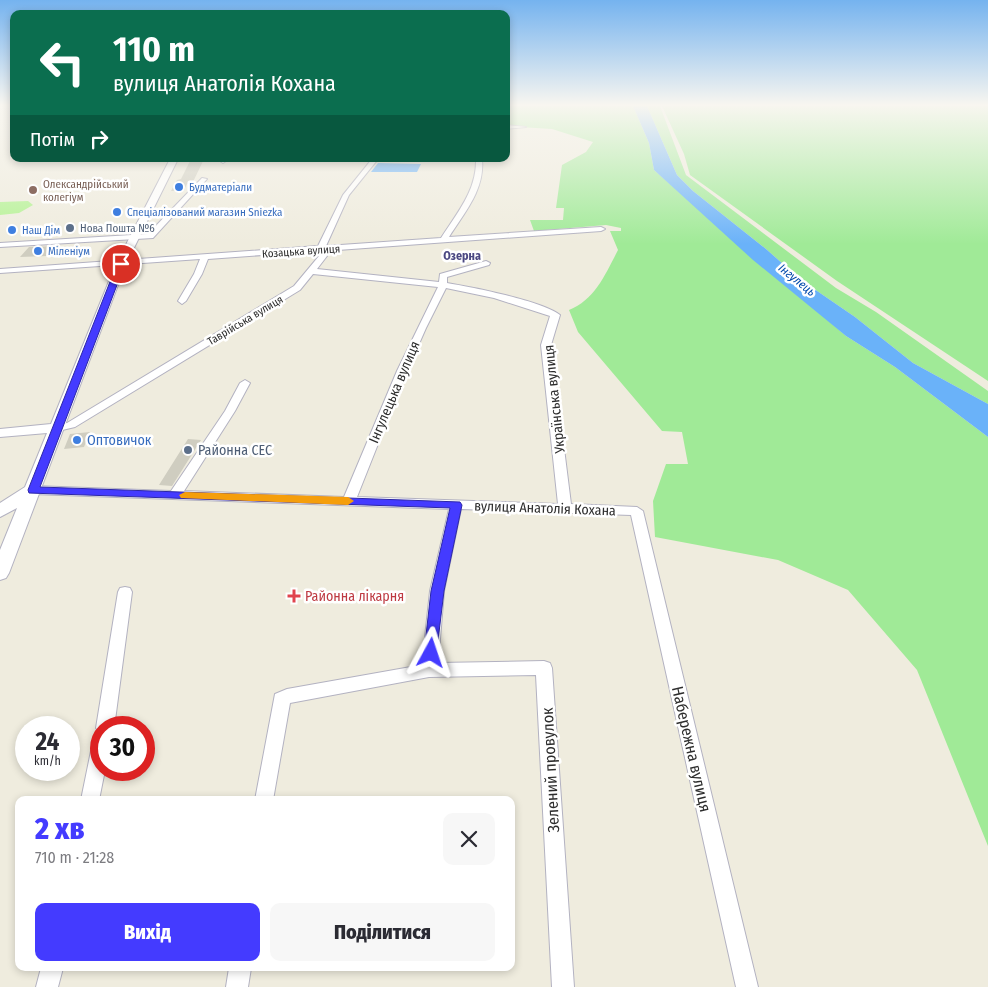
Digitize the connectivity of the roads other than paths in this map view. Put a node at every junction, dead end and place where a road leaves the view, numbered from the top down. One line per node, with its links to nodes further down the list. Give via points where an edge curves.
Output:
1 (172, 162): 6 (street)
2 (373, 162): 9 (street, Таврійська вулиця, via 346,196)
3 (479, 162): 7 (street, via 480,174 475,186)
4 (204, 178): 6 (street, via 150,236)
5 (601, 228): 7 (street, Козацька вулиця)
6 (132, 238): 8 (street); 12 (street)
7 (444, 239): 9 (street, Козацька вулиця)
8 (0, 245)
9 (320, 250): 10 (street, Козацька вулиця); 14 (street, Таврійська вулиця, via 323,256)
10 (204, 258): 12 (street, Козацька вулиця); 16 (street)
11 (486, 263): 15 (street, via 443,276)
12 (121, 264): 13 (street, Козацька вулиця); 18 (street)
13 (0, 271)
14 (312, 271): 15 (street, Українська вулиця); 18 (street, Таврійська вулиця, via 297,288 71,425)
15 (445, 285): 22 (street, Інгулецька вулиця, via 388,403); 24 (street, Українська вулиця, via 526,303 555,315 546,345)
16 (182, 301)
17 (246, 383): 21 (street)
18 (58, 428): 19 (street); 20 (street)
19 (0, 433)
20 (34, 490): 21 (street, вулиця Анатолія Кохана); 25 (street); 27 (street)
21 (175, 495): 22 (street, вулиця Анатолія Кохана)
22 (349, 501): 23 (street, вулиця Анатолія Кохана)
23 (456, 505): 24 (street, вулиця Анатолія Кохана); 29 (street, via 437,591)
24 (565, 508): 26 (street, вулиця Анатолія Кохана)
25 (0, 511)
26 (637, 511): 39 (street, Набережна вулиця)
27 (0, 573)
28 (125, 592): 30 (street)
29 (429, 670): 33 (street, via 281,699); 38 (street, Зелений провулок, via 544,668)
30 (107, 716)
31 (94, 781): 32 (street)
32 (91, 796)
33 (265, 796)
34 (51, 971): 36 (street)
35 (240, 971): 37 (street)
36 (47, 987)
37 (237, 987)
38 (563, 987)
39 (747, 987)

